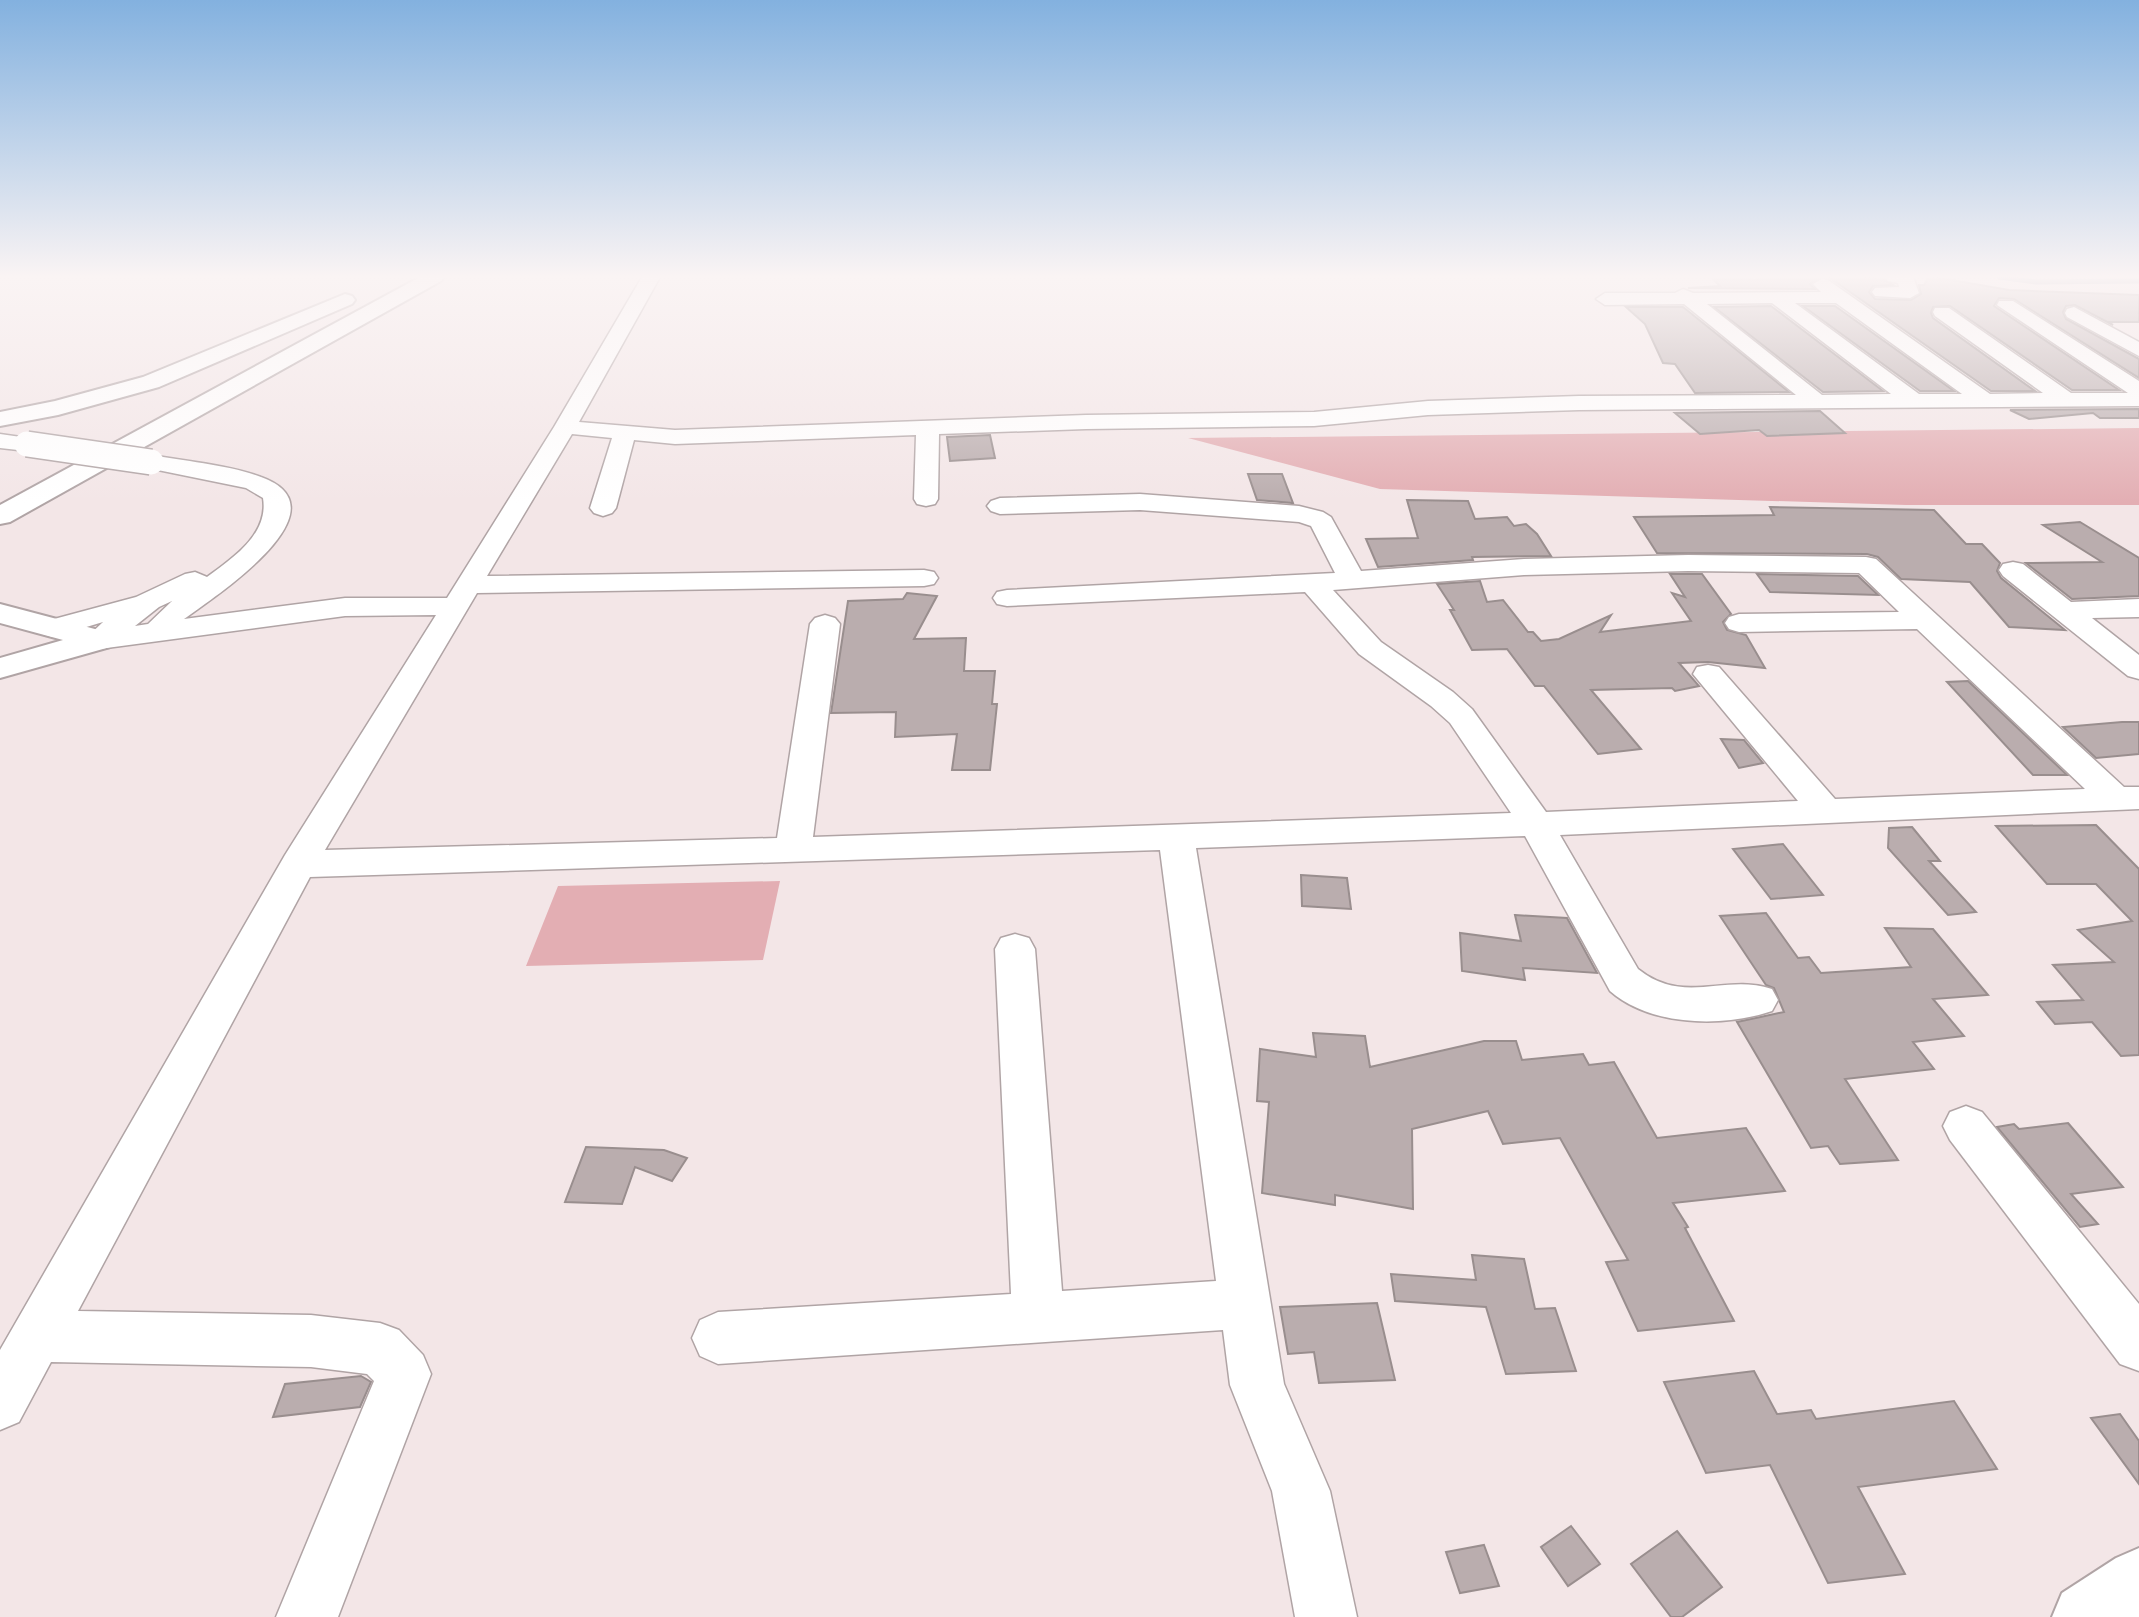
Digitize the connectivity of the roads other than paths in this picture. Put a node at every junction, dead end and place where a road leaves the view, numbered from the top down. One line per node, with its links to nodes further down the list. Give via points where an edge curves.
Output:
1 (224, 352): 16 (main road, via 150,382)
2 (266, 352): 21 (main road)
3 (296, 352): 25 (main road)
4 (607, 352): 17 (street)
5 (1756, 352): 15 (street)
6 (1849, 352): 14 (street)
7 (1918, 352): 13 (street)
8 (1999, 352): 11 (street)
9 (2080, 352): 10 (street)
10 (2139, 390)
11 (2065, 399): 12 (street); 13 (street)
12 (2139, 399)
13 (1985, 400): 14 (street)
14 (1914, 401): 15 (street)
15 (1818, 402): 18 (street, via 1580,403 1428,408 1314,419)
16 (0, 419)
17 (565, 427): 19 (street); 33 (street)
18 (928, 429): 19 (street, via 675,437); 22 (street)
19 (625, 433): 24 (street)
20 (0, 441): 27 (street, bridge, via 253,482 275,498 279,513 272,530)
21 (0, 497)
22 (926, 499)
23 (1000, 506): 31 (street, via 1140,502 1314,517 1322,522)
24 (603, 508)
25 (0, 516)
26 (1845, 542): 28 (street)
27 (244, 560): 35 (street); 43 (street, via 172,614)
28 (1866, 565): 31 (street, via 1612,564); 39 (street)
29 (2012, 570): 37 (street)
30 (924, 578): 33 (street)
31 (1351, 578): 32 (street)
32 (1310, 581): 34 (street); 50 (street, via 1370,648 1461,716)
33 (462, 596): 43 (street, via 321,609); 53 (street)
34 (1007, 598)
35 (149, 601): 42 (street); 44 (street)
36 (2139, 608): 37 (street)
37 (2064, 611): 46 (street)
38 (0, 613): 42 (main road)
39 (1925, 620): 40 (street); 48 (street)
40 (1740, 622)
41 (825, 624): 52 (street)
42 (53, 628): 44 (main road)
43 (156, 634): 44 (street)
44 (99, 640): 45 (main road)
45 (0, 668)
46 (2139, 670)
47 (1709, 674): 49 (street)
48 (2127, 798): 49 (street)
49 (1826, 811): 50 (street)
50 (1536, 824): 51 (street); 55 (street, via 1634,991 1673,1003)
51 (1176, 835): 52 (street); 57 (street)
52 (794, 848): 53 (street)
53 (298, 864): 59 (street)
54 (1015, 949): 58 (street)
55 (1757, 1000)
56 (1966, 1126): 61 (street)
57 (1245, 1304): 58 (street); 65 (street, via 1257,1385 1301,1491)
58 (1038, 1316): 60 (street)
59 (37, 1336): 62 (street); 64 (street, via 311,1341 380,1349 404,1374)
60 (718, 1338)
61 (2139, 1345)
62 (0, 1403)
63 (2139, 1581): 66 (main road)
64 (307, 1617)
65 (1326, 1617)
66 (2086, 1617)

